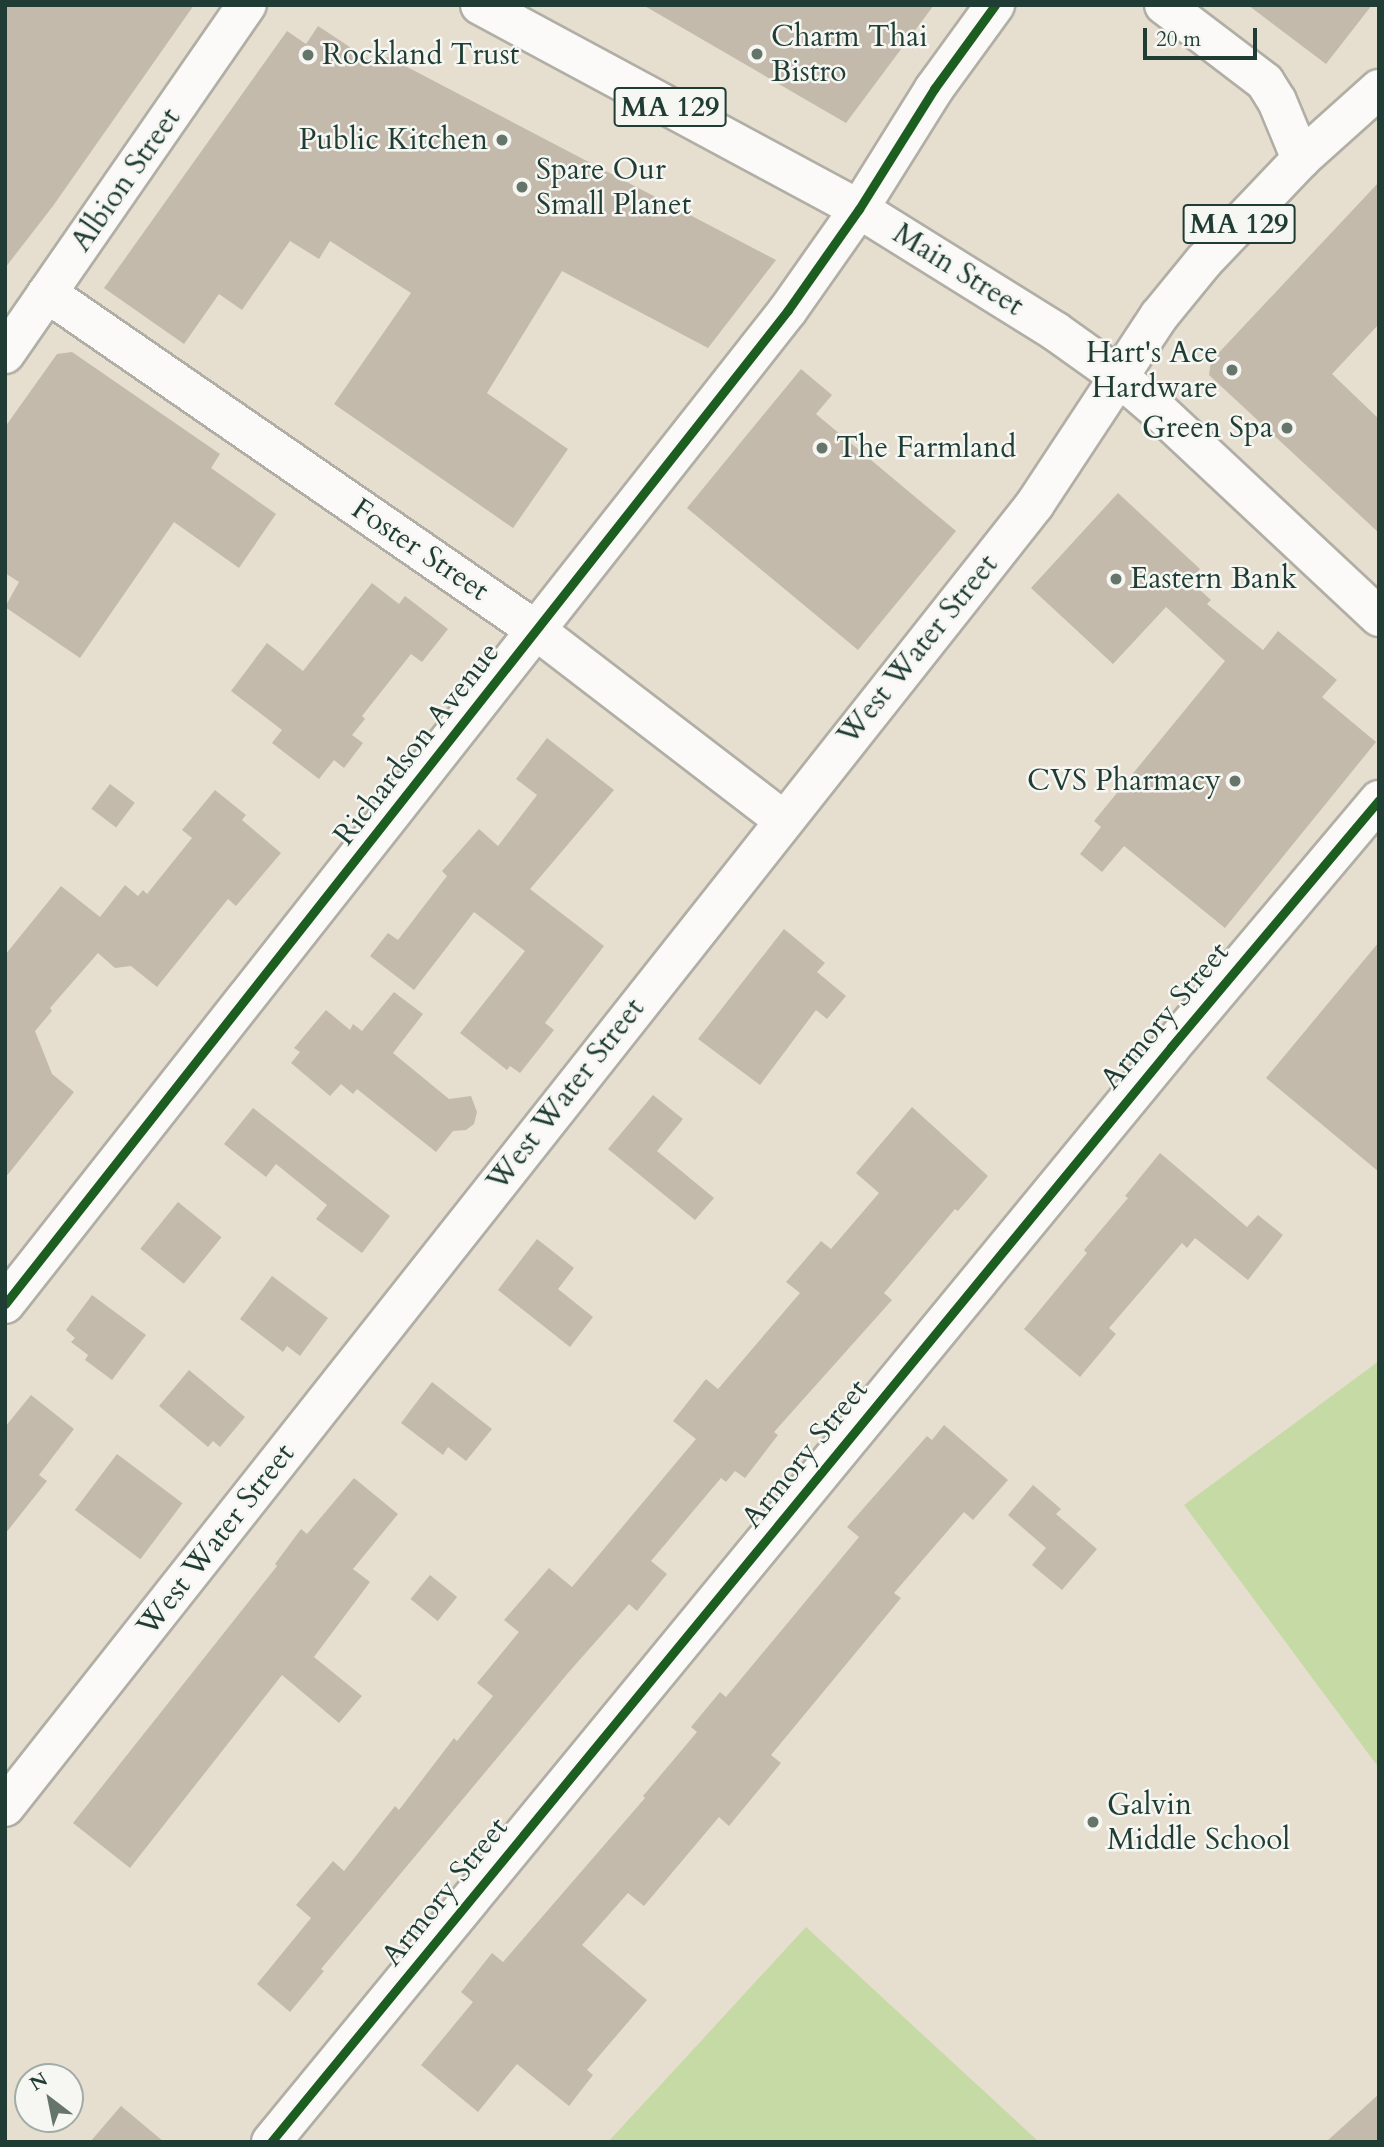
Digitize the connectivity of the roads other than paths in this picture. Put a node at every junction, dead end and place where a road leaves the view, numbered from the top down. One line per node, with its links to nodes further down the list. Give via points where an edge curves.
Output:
1 (247, 5): 8 (street, Albion Street)
2 (480, 5): 7 (street, Main Street / MA 129)
3 (995, 5): 7 (street, Richardson Avenue, via 934,89)
4 (1164, 5): 6 (street, via 1265,82)
5 (1379, 89): 6 (street, MA 129)
6 (1301, 159): 10 (street, MA 129, via 1204,261)
7 (859, 209): 10 (street, Main Street / MA 129, via 990,288); 12 (street, Richardson Avenue, via 788,310)
8 (47, 293): 9 (street, Albion Street); 12 (street, Foster Street)
9 (5, 354)
10 (1118, 376): 11 (street, Main Street); 14 (street, West Water Street, via 1035,504)
11 (1379, 617)
12 (537, 631): 14 (street, Foster Street); 15 (street, Richardson Avenue)
13 (1379, 800): 17 (street, Armory Street)
14 (783, 821): 16 (street, West Water Street)
15 (5, 1304)
16 (5, 1807)
17 (271, 2142)

